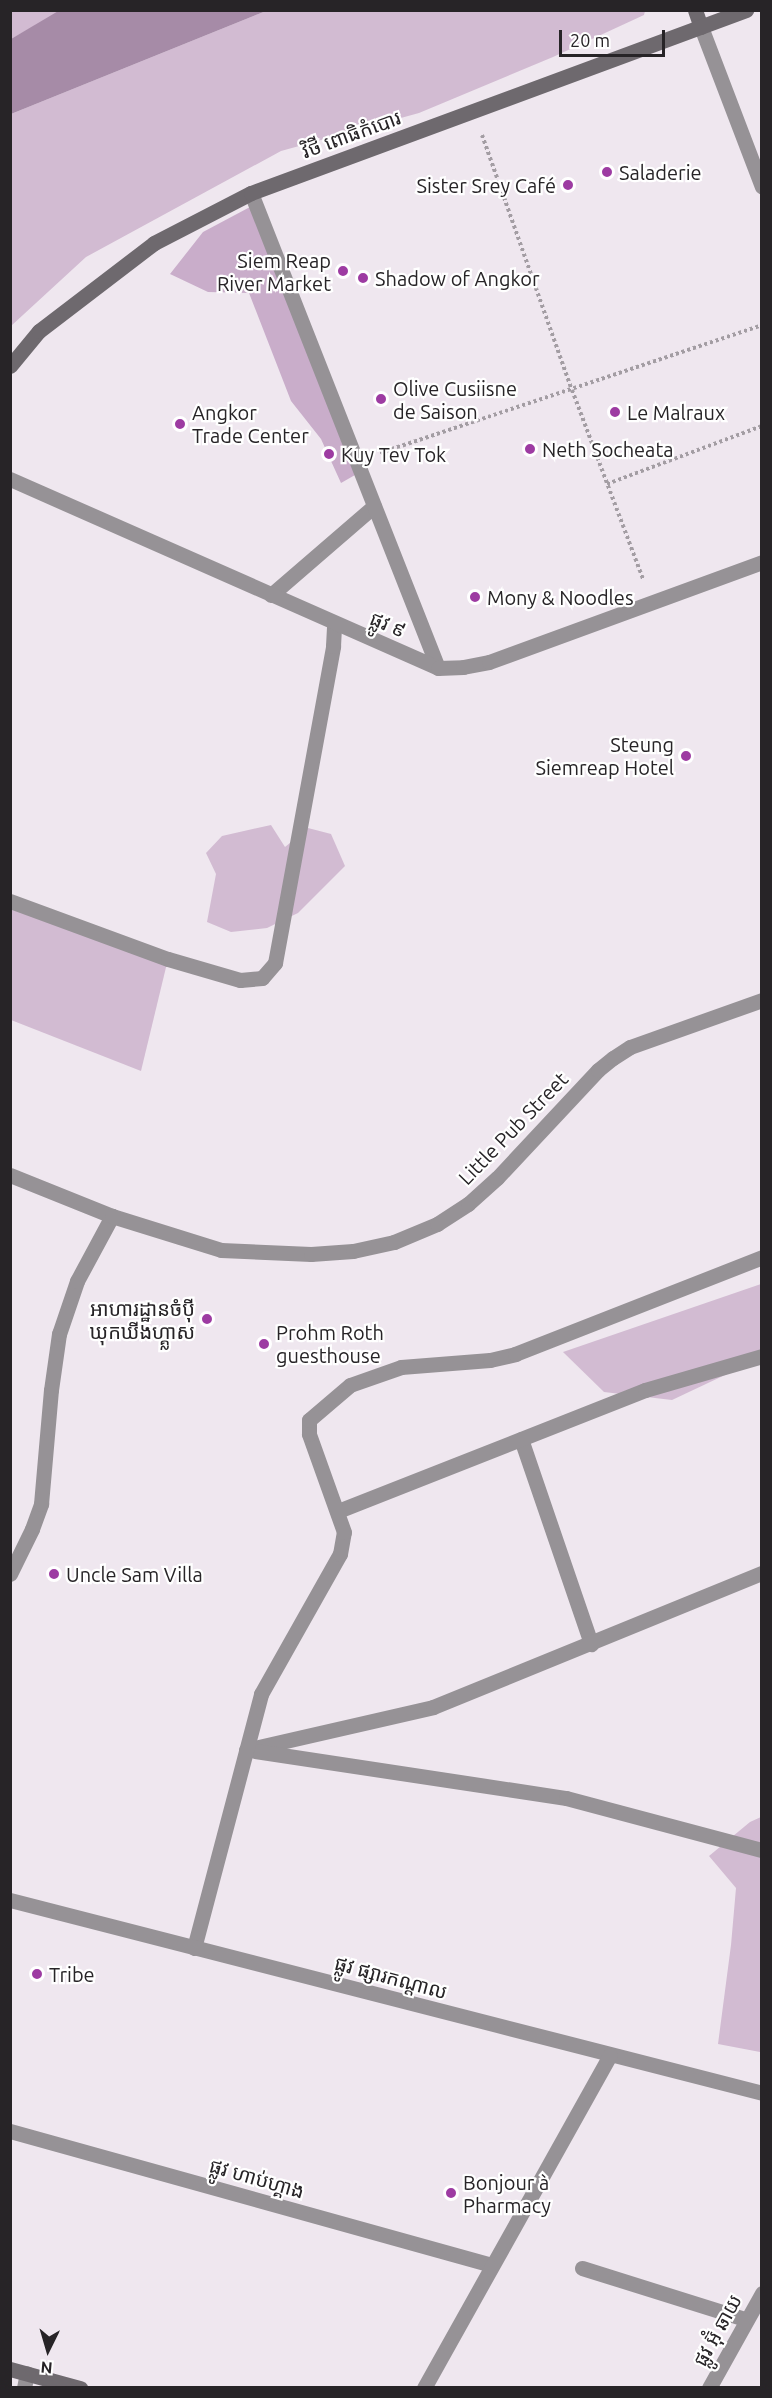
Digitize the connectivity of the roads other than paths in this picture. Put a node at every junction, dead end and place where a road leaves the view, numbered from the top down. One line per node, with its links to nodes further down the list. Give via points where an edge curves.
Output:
1 (694, 10): 3 (street)
2 (746, 10): 3 (street, វិថី ពោធិកំបោរ)
3 (701, 27): 4 (street); 5 (street, វិថី ពោធិកំបោរ)
4 (762, 187)
5 (251, 193): 6 (street, វិថី ពោធិកំបោរ, via 154,243 39,331); 8 (street)
6 (10, 366)
7 (10, 479): 10 (street, ផ្លូវ ៩)
8 (374, 506): 10 (street); 12 (street)
9 (762, 562): 12 (street, ផ្លូវ ៩, via 489,662)
10 (271, 595): 11 (street, ផ្លូវ ៩)
11 (334, 624): 12 (street, ផ្លូវ ៩); 13 (street, via 274,963 262,978 240,981 168,959)
12 (438, 668)
13 (10, 901)
14 (762, 1000): 16 (street, Little Pub Street, via 630,1047 613,1058 468,1204 437,1224 394,1242 353,1251 311,1254 221,1251)
15 (10, 1174): 16 (street, Little Pub Street)
16 (112, 1216): 22 (street, via 77,1281 59,1334 41,1504)
17 (762, 1257): 20 (street, via 515,1354 490,1360 402,1367 350,1385 309,1420 309,1434)
18 (762, 1356): 19 (street, via 645,1390)
19 (521, 1439): 20 (street); 23 (street)
20 (338, 1511): 24 (street, via 344,1532 340,1554 261,1694)
21 (762, 1573): 23 (street)
22 (10, 1574)
23 (591, 1644): 24 (street, via 433,1707)
24 (246, 1750): 25 (street, via 566,1798); 27 (street)
25 (762, 1850)
26 (10, 1900): 27 (street, ផ្លូវ ផ្សារកណ្តាល)
27 (194, 1948): 28 (street, ផ្លូវ ផ្សារកណ្តាល)
28 (609, 2055): 29 (street, ផ្លូវ ផ្សារកណ្តាល); 31 (street)
29 (762, 2093)
30 (10, 2131): 31 (street, ផ្លូវ ហាប់ហ្គាង)
31 (492, 2265): 38 (street)
32 (582, 2268): 34 (street)
33 (762, 2293): 34 (street, ផ្លូវ អ៊ុំ ឆាយ)
34 (745, 2319): 39 (street, ផ្លូវ អ៊ុំ ឆាយ)
35 (10, 2369): 36 (street)
36 (26, 2380): 37 (street)
37 (80, 2388)
38 (424, 2388)
39 (709, 2388)

